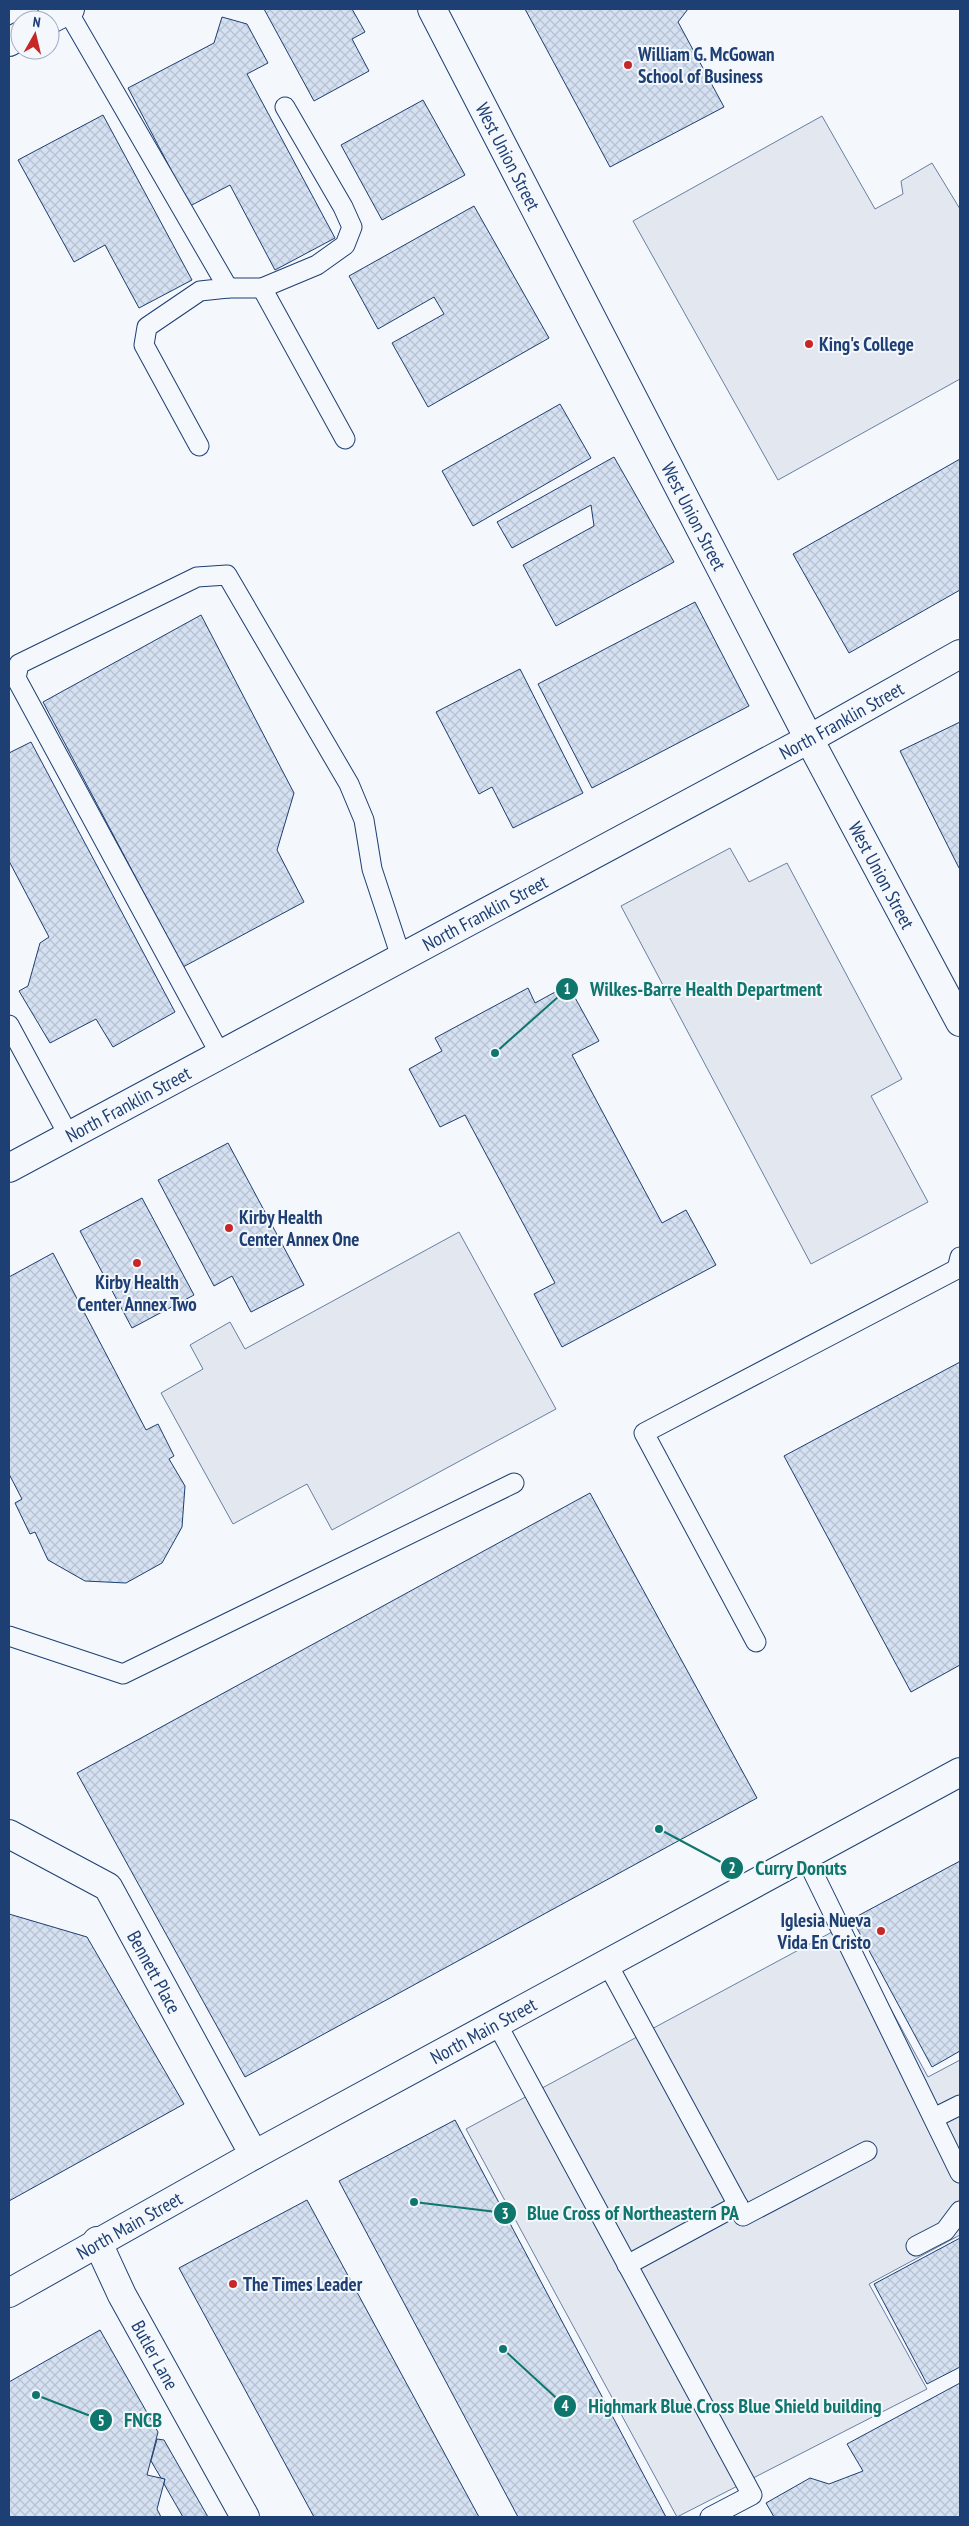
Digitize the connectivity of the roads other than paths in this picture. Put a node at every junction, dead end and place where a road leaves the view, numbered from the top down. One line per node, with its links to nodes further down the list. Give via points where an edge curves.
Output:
1 (432, 9): 9 (street, West Union Street)
2 (62, 13): 4 (lane)
3 (285, 107): 5 (lane, via 352,227 345,245 317,265)
4 (228, 288): 5 (lane); 7 (lane, via 200,291 147,327 144,345)
5 (262, 288): 6 (lane)
6 (345, 439)
7 (199, 446)
8 (960, 654): 9 (street, North Franklin Street)
9 (810, 739): 10 (street, North Franklin Street); 11 (street, West Union Street)
10 (401, 957): 13 (street, North Franklin Street); 13 (lane, via 372,869 364,820 349,784 228,575 196,577 19,664 16,678)
11 (960, 1022)
12 (9, 1025): 14 (lane)
13 (220, 1054): 14 (street, North Franklin Street)
14 (69, 1136): 15 (street, North Franklin Street)
15 (9, 1168)
16 (960, 1257): 19 (lane, via 957,1269 644,1432)
17 (514, 1483): 18 (lane, via 123,1674)
18 (9, 1636)
19 (756, 1642)
20 (958, 1779): 22 (street, North Main Street)
21 (9, 1834): 28 (street, Bennett Place, via 108,1887)
22 (805, 1856): 23 (street, North Main Street); 26 (lane)
23 (607, 1963): 24 (street, North Main Street); 30 (lane)
24 (497, 2024): 28 (street, North Main Street); 34 (lane)
25 (960, 2105): 26 (lane)
26 (934, 2118): 29 (lane)
27 (866, 2151): 30 (lane, via 743,2216)
28 (254, 2155): 32 (street, North Main Street)
29 (960, 2173)
30 (738, 2206): 34 (lane)
31 (960, 2211): 33 (lane, via 945,2231)
32 (97, 2242): 35 (street, North Main Street); 36 (street, Butler Lane, via 122,2295)
33 (916, 2246)
34 (627, 2265): 37 (lane, via 752,2494)
35 (9, 2292)
36 (245, 2517)
37 (710, 2517)

